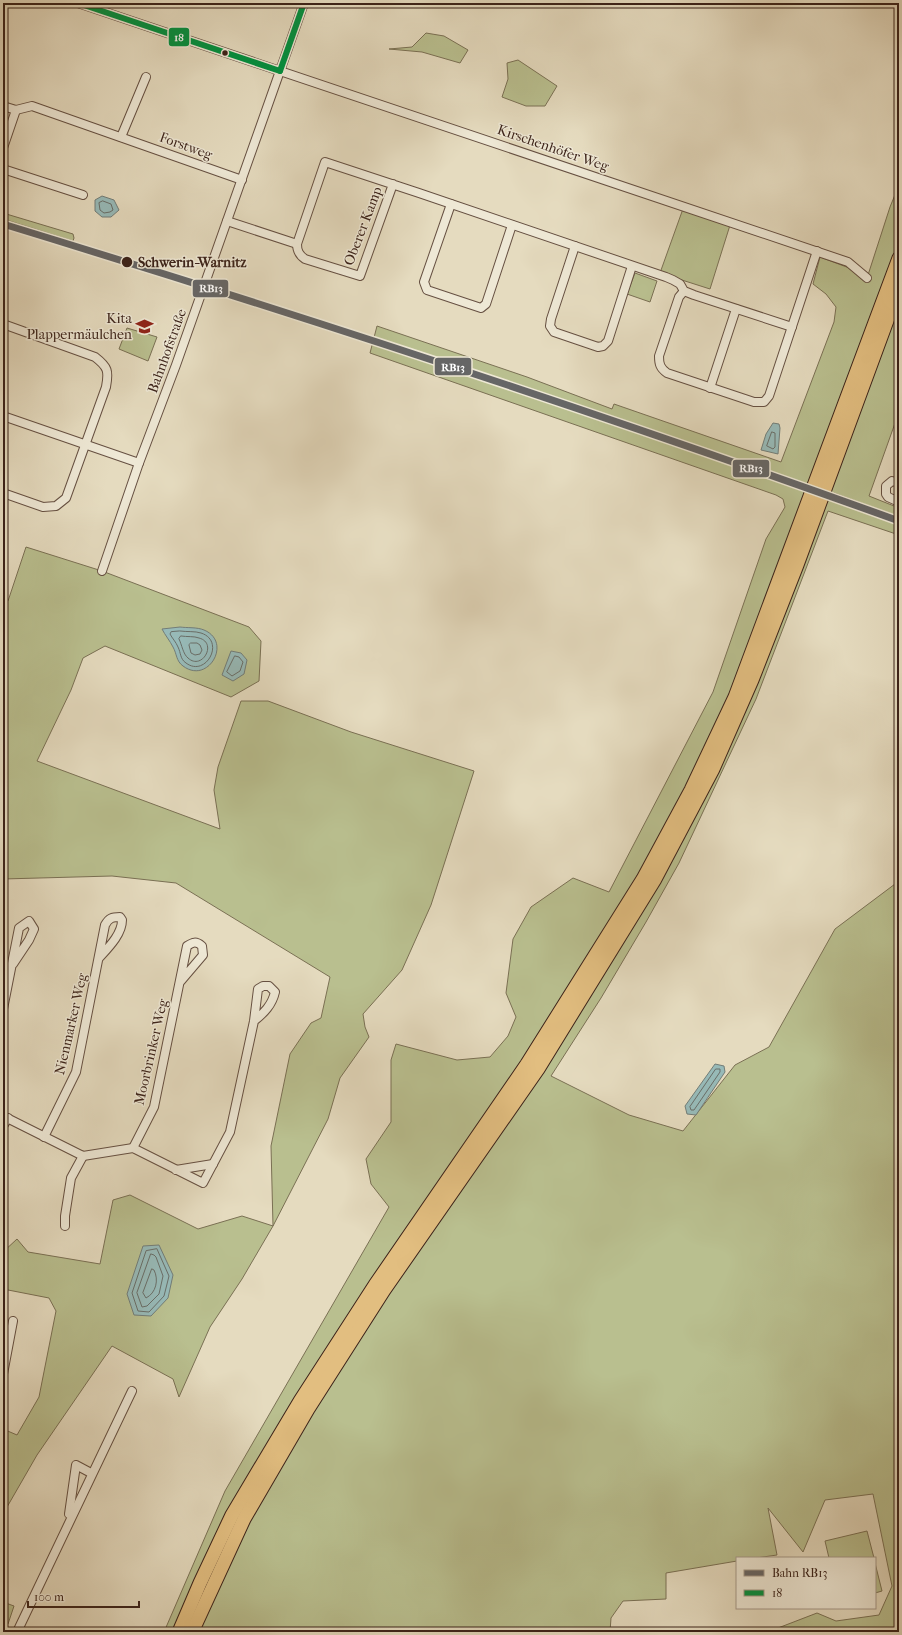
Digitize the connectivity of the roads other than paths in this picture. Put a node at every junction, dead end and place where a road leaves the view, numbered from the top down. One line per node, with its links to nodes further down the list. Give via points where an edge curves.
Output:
1 (78, 3): 3 (street, Kirschenhöfer Weg)
2 (304, 3): 3 (street, Bahnhofstraße)
3 (280, 71): 10 (street, Bahnhofstraße); 18 (street, Kirschenhöfer Weg)
4 (146, 77): 7 (street)
5 (3, 106): 6 (street)
6 (16, 110): 7 (street, Forstweg, via 32,106); 8 (street)
7 (121, 137): 10 (street, Forstweg)
8 (3, 148)
9 (3, 169): 12 (street)
10 (242, 180): 14 (street, Bahnhofstraße)
11 (393, 184): 13 (street, Oberer Kamp); 16 (street, Oberer Kamp, via 326,162); 16 (street, Oberer Kamp, via 360,276 305,259 300,255)
12 (83, 195)
13 (451, 204): 15 (street, Oberer Kamp); 15 (street, via 424,282 426,290 481,308 486,304)
14 (227, 221): 16 (street); 30 (street, Bahnhofstraße)
15 (512, 225): 17 (street, Oberer Kamp)
16 (297, 244)
17 (575, 246): 20 (street, Oberer Kamp); 20 (street, via 550,319 550,326 554,332 598,347 603,346 608,341)
18 (817, 251): 21 (street, Kirschenhöfer Weg, via 848,262); 26 (street)
19 (899, 258): 40 (highway, via 734,698 691,790 643,879)
20 (632, 266): 23 (street, Oberer Kamp, via 674,280)
21 (867, 278)
22 (899, 288): 40 (highway, via 797,565 752,680 713,769 655,879)
23 (684, 291): 24 (street); 27 (street, via 659,356 659,366 667,373)
24 (736, 309): 26 (street); 27 (street)
25 (3, 324): 29 (street, via 94,357 104,364 108,375 106,387)
26 (792, 327): 27 (street, via 769,396 764,402 754,402)
27 (710, 388)
28 (3, 416): 29 (street)
29 (85, 444): 30 (street); 32 (street, via 66,498 56,506 43,507)
30 (139, 463): 34 (street, Bahnhofstraße)
31 (899, 483): 33 (street, via 892,481 886,486 886,494)
32 (3, 493)
33 (899, 502)
34 (102, 571)
35 (99, 958): 35 (street, Nienmarker Weg, via 122,926 120,917 107,920); 43 (street, Nienmarker Weg, via 76,1072)
36 (13, 964): 38 (street)
37 (180, 982): 44 (street, Moorbrinker Weg, via 154,1107)
38 (3, 1009)
39 (254, 1021): 46 (street, via 230,1132)
40 (529, 1071): 55 (highway, via 375,1285 300,1400 232,1515); 56 (highway, via 308,1409 244,1519)
41 (5, 1117): 42 (street); 43 (street)
42 (3, 1126)
43 (44, 1136): 45 (street)
44 (134, 1148): 45 (street); 47 (street)
45 (83, 1156): 48 (street, via 72,1178)
46 (213, 1164): 47 (street); 47 (street, via 203,1183)
47 (176, 1170)
48 (65, 1226)
49 (13, 1321): 50 (street)
50 (3, 1374)
51 (132, 1390): 52 (street)
52 (91, 1474): 53 (street); 53 (street, via 76,1465)
53 (68, 1523): 54 (street)
54 (17, 1632)
55 (179, 1632)
56 (192, 1632)

